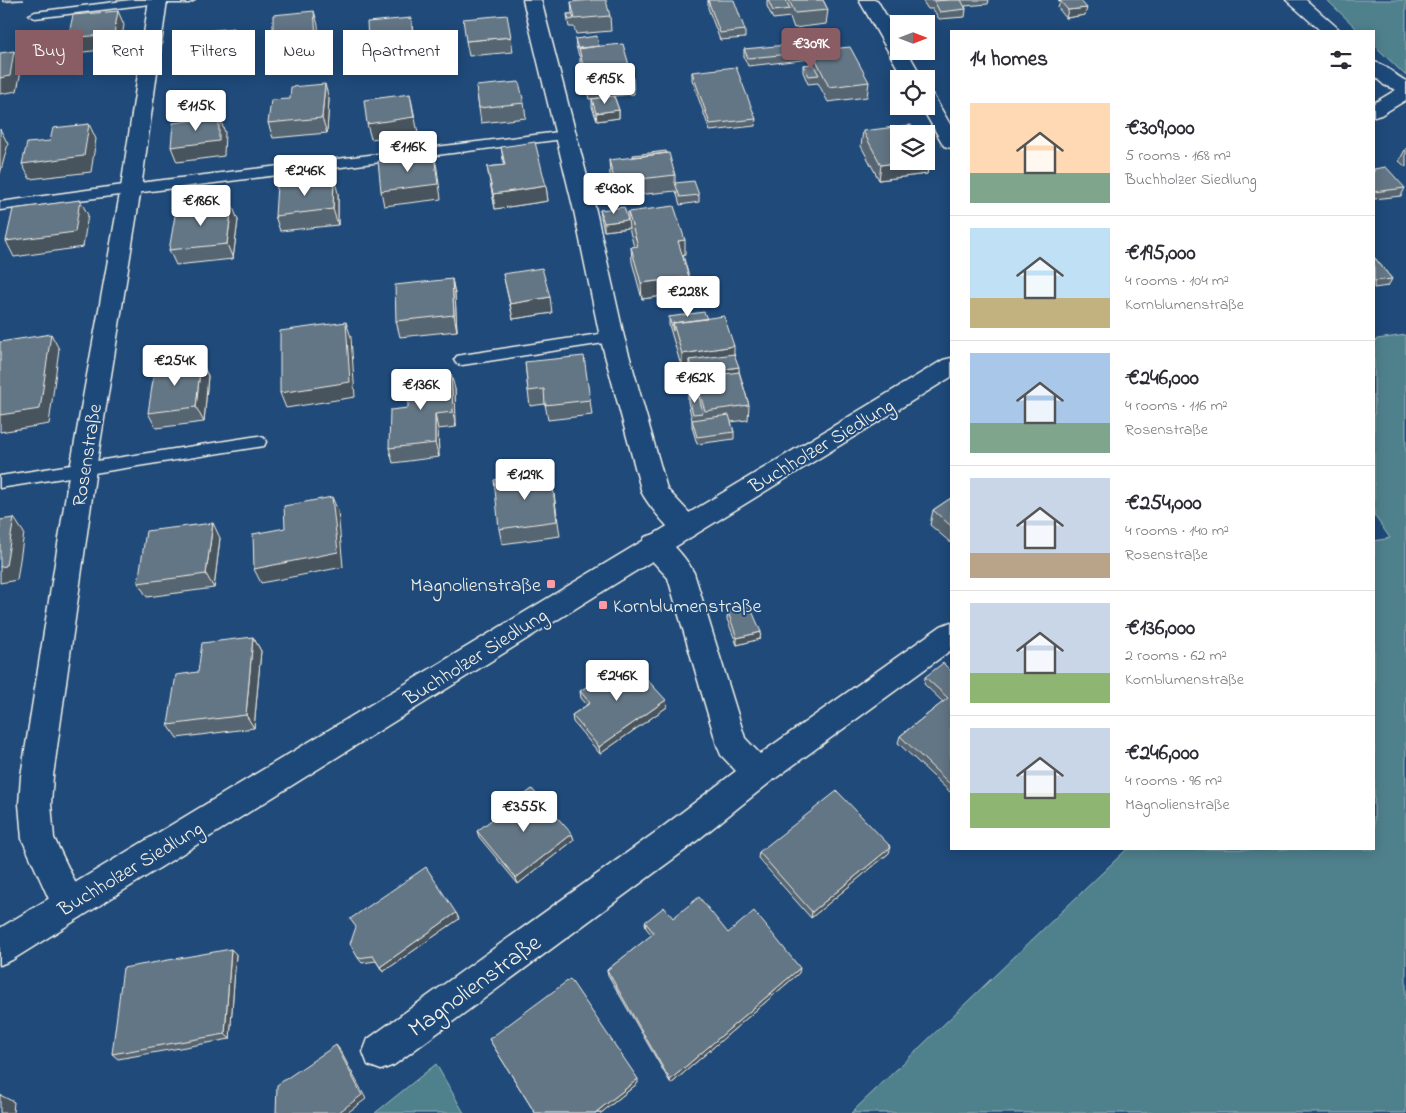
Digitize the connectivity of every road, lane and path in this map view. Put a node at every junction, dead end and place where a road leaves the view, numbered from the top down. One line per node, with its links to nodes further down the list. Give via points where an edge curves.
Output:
1 (158, 0): 2 (lane); 6 (lane); 15 (street, Rosenstraße)
2 (189, 0)
3 (532, 0): 13 (street)
4 (868, 0): 9 (street)
5 (1295, 0): 7 (street)
6 (35, 15)
7 (1331, 30)
8 (1375, 68): 10 (street)
9 (909, 70)
10 (1406, 90): 11 (street)
11 (1375, 110)
12 (935, 114): 14 (street)
13 (567, 135): 15 (lane); 17 (street)
14 (950, 140)
15 (131, 188): 16 (lane); 21 (street, Rosenstraße)
16 (0, 206)
17 (612, 337): 18 (lane); 23 (street, via 655,493)
18 (462, 360)
19 (950, 367): 23 (street, Buchholzer Siedlung)
20 (258, 442): 21 (lane)
21 (83, 469): 22 (lane); 27 (street, Rosenstraße, via 35,804 38,838)
22 (0, 482)
23 (686, 526): 24 (street, Buchholzer Siedlung)
24 (655, 545): 26 (street, via 680,573 732,745); 27 (street, Buchholzer Siedlung)
25 (950, 635): 26 (street, Magnolienstraße)
26 (758, 773): 29 (street, Magnolienstraße, via 664,846)
27 (69, 905): 28 (street, Buchholzer Siedlung)
28 (0, 948)
29 (381, 1052)

